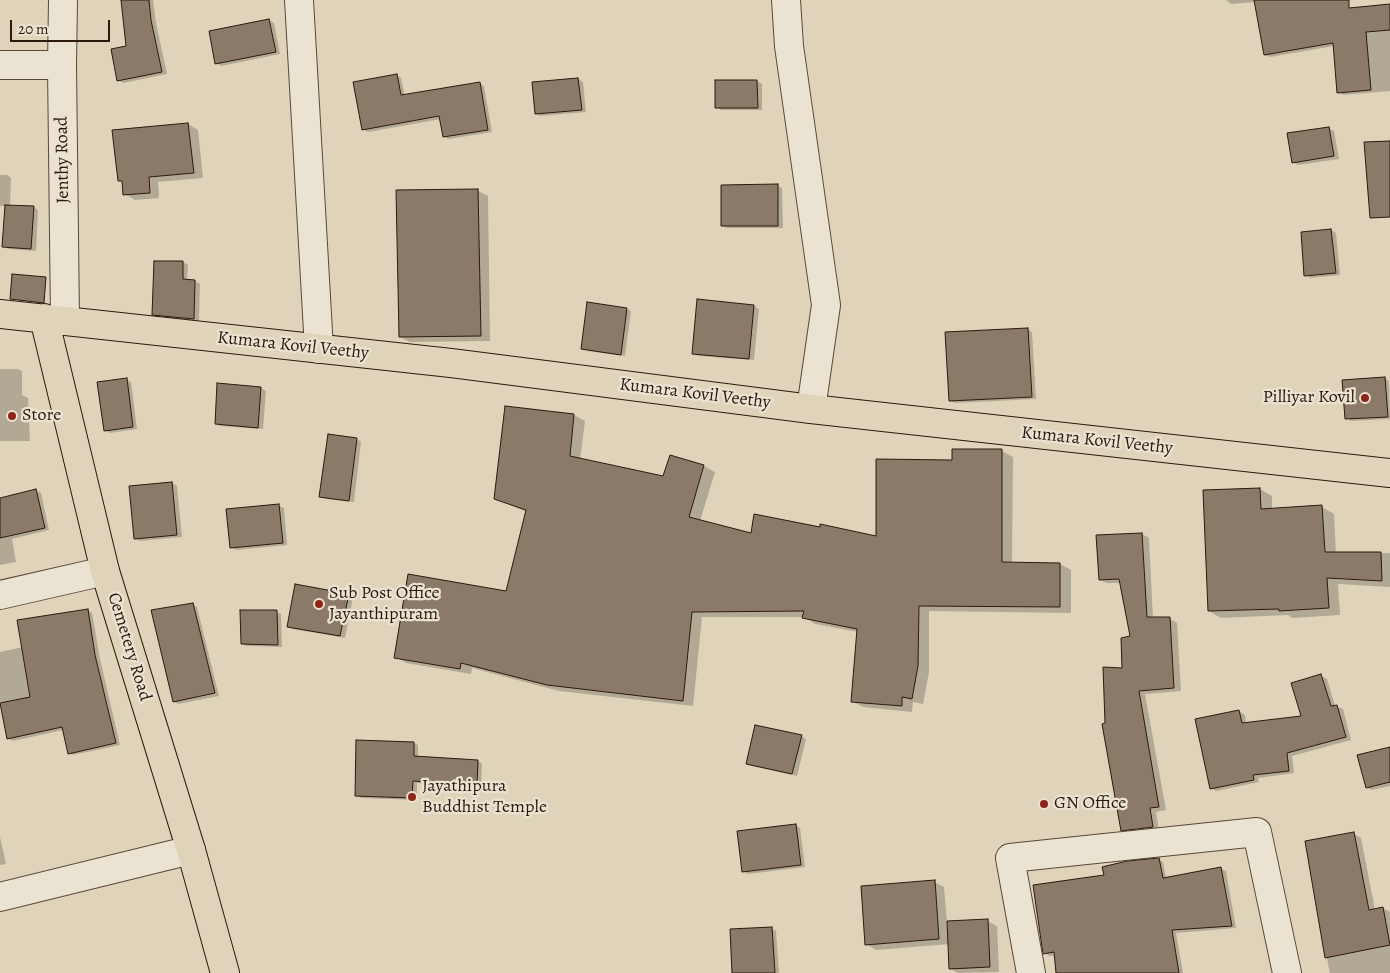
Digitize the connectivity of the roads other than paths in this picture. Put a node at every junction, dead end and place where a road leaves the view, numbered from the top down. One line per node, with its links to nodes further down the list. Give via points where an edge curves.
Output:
1 (63, 0): 5 (street, Jenthy Road)
2 (299, 0): 8 (street)
3 (786, 0): 9 (street, via 789,46 826,305)
4 (0, 65): 5 (street)
5 (62, 65): 7 (street, Jenthy Road)
6 (0, 314): 7 (main road, Kumara Kovil Veethy)
7 (54, 319): 8 (main road, Kumara Kovil Veethy); 11 (main road, Cemetery Road)
8 (319, 349): 9 (main road, Kumara Kovil Veethy)
9 (811, 409): 10 (main road, Kumara Kovil Veethy)
10 (1390, 473)
11 (105, 571): 12 (street); 13 (main road, Cemetery Road)
12 (0, 595)
13 (191, 850): 14 (street); 15 (main road, Cemetery Road)
14 (0, 897)
15 (225, 973)
16 (1031, 973): 17 (street, via 1010,858 1257,832)
17 (1287, 973)

